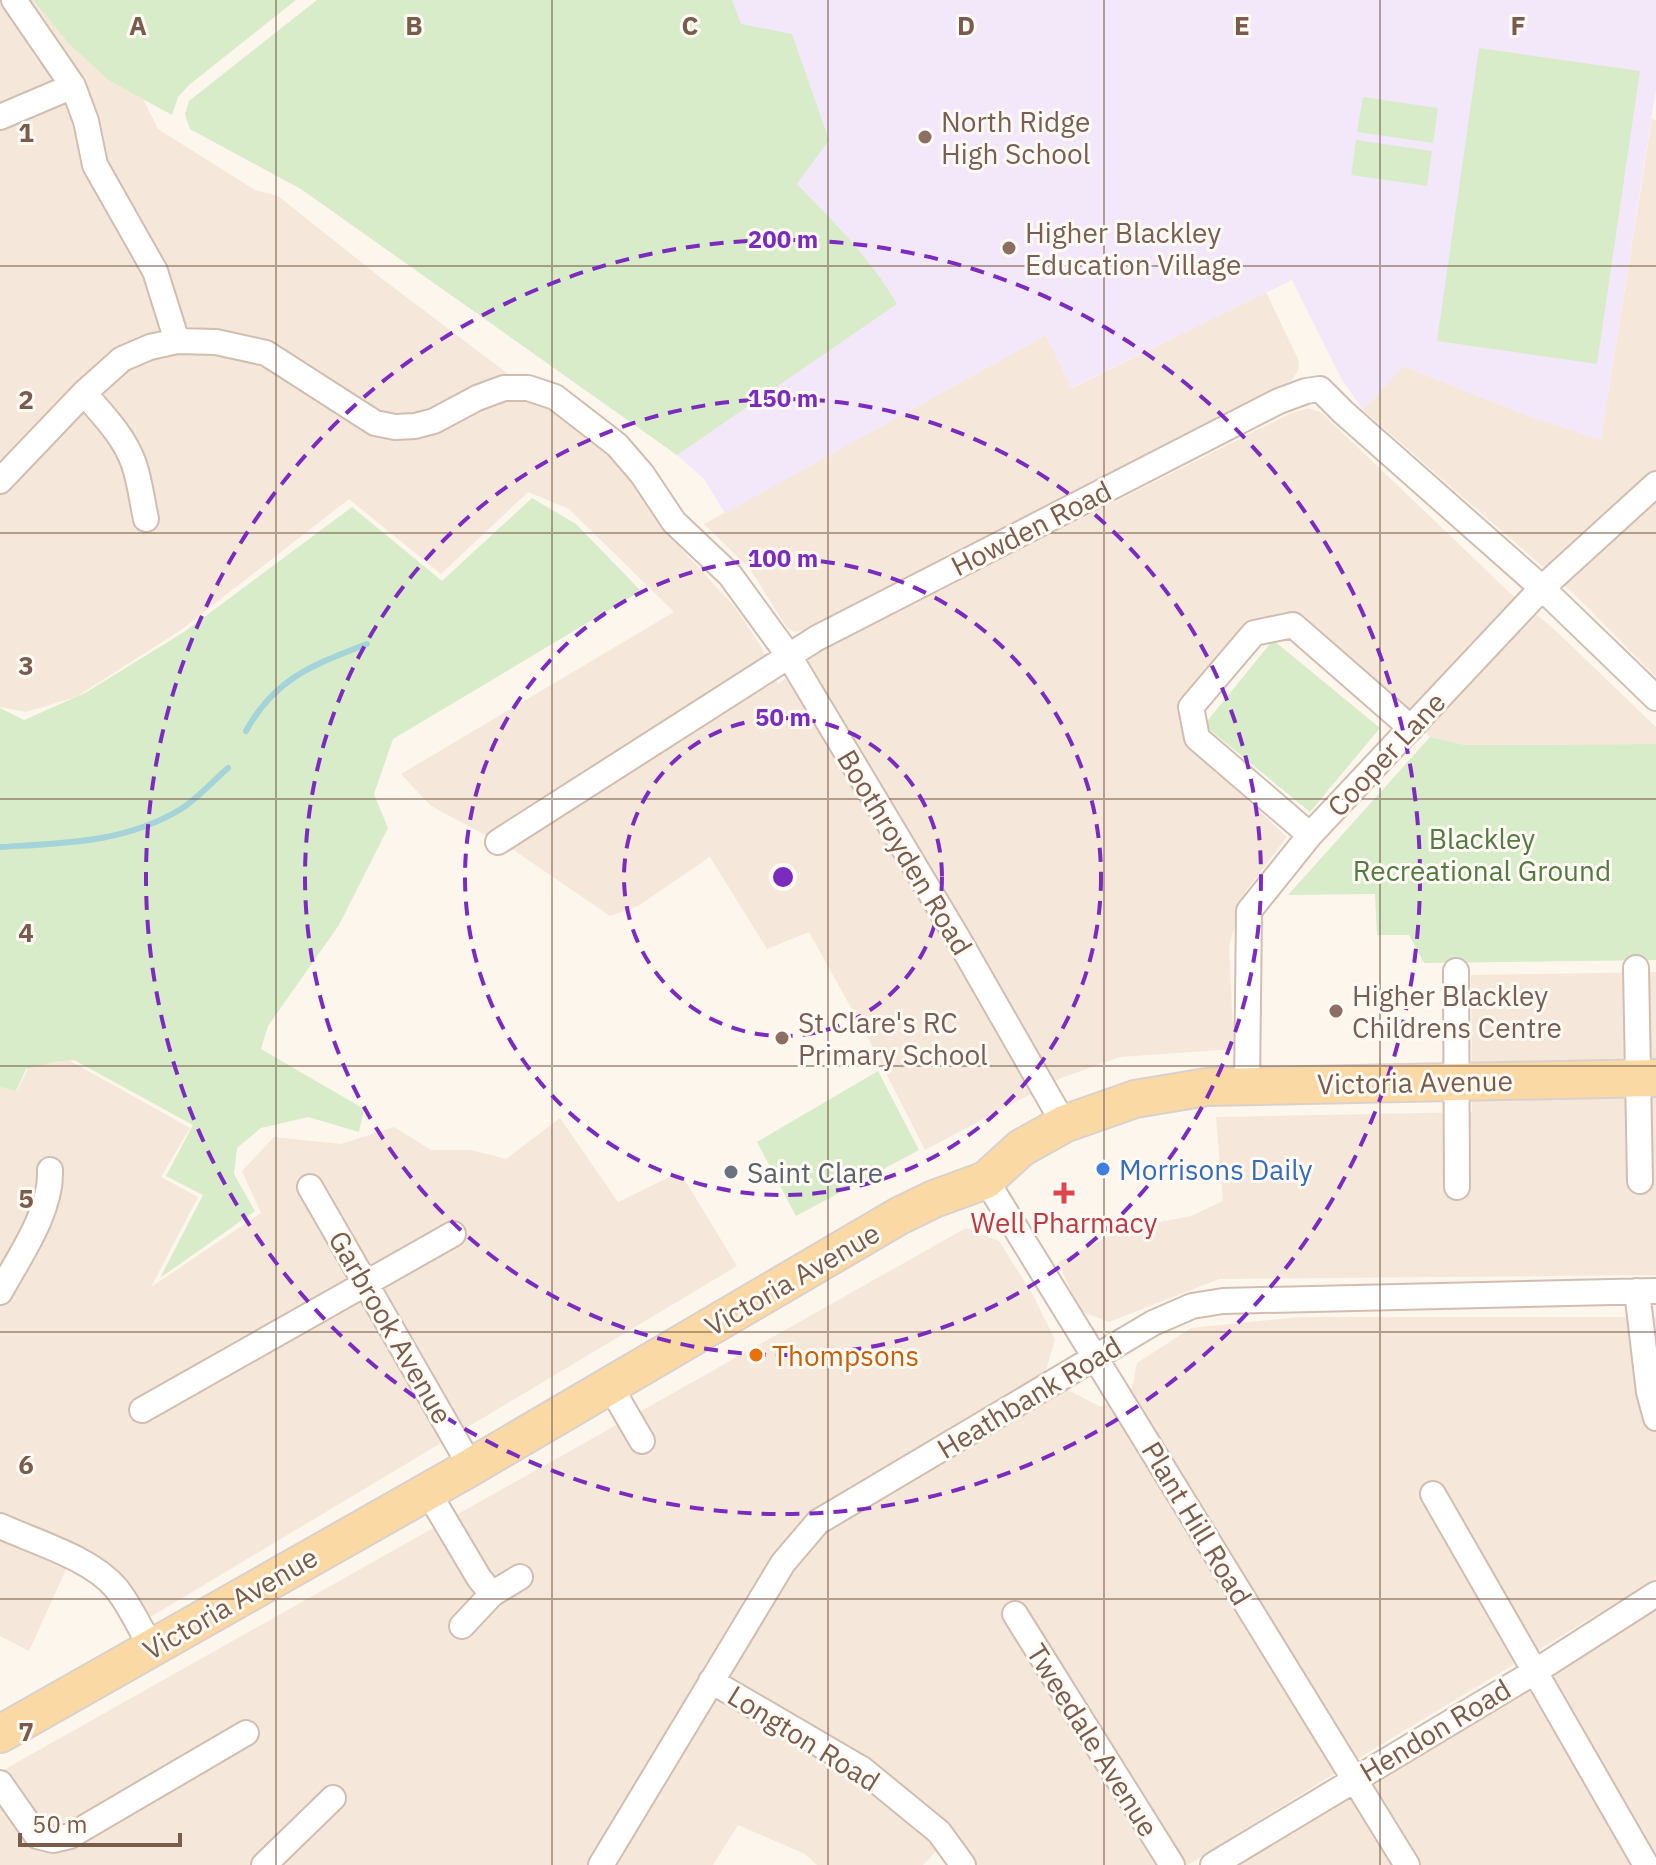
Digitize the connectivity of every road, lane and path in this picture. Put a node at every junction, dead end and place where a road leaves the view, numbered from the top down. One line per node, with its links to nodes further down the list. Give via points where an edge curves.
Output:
1 (14, 0): 2 (street)
2 (73, 86): 3 (street); 4 (street, via 95,165 155,271)
3 (0, 117)
4 (177, 341): 5 (street, Boothroyden Road, via 122,359); 10 (street, Boothroyden Road, via 216,342 266,353 375,423 395,427 434,421 504,388 528,388 555,397 617,445 674,522 730,575)
5 (84, 393): 6 (street, Boothroyden Road); 8 (street, via 128,451)
6 (0, 481)
7 (1656, 484): 9 (street, Cooper Lane)
8 (146, 519)
9 (1542, 588): 10 (street, Howden Road, via 1320,389 1279,401); 11 (street); 12 (street, Cooper Lane)
10 (789, 656): 14 (street, Howden Road); 20 (street, Boothroyden Road)
11 (1656, 698)
12 (1411, 728): 13 (street, Cooper Lane); 13 (street, via 1293,625 1254,633 1191,707 1197,738)
13 (1310, 835): 19 (street, Cooper Lane, via 1249,911)
14 (498, 842)
15 (1636, 968): 17 (street)
16 (1456, 971): 18 (street)
17 (1647, 1078): 18 (main road, Victoria Avenue); 23 (street)
18 (1455, 1082): 19 (main road, Victoria Avenue); 25 (street)
19 (1247, 1085): 20 (main road, Victoria Avenue, via 1164,1093)
20 (1064, 1124): 22 (main road, Victoria Avenue, via 1021,1148)
21 (50, 1170): 29 (street, via 46,1204)
22 (986, 1180): 30 (street, Plant Hill Road); 31 (main road, Victoria Avenue, via 899,1216)
23 (1640, 1181)
24 (310, 1187): 27 (street, Garbrook Avenue)
25 (1457, 1187)
26 (453, 1234): 27 (street)
27 (366, 1284): 32 (street); 35 (street, Garbrook Avenue)
28 (1646, 1291): 30 (street, Heathbank Road, via 1223,1301 1173,1313); 33 (street, via 1649,1392)
29 (0, 1292)
30 (1096, 1358): 46 (street, Heathbank Road, via 818,1522 783,1563); 49 (street, Plant Hill Road)
31 (610, 1386): 34 (street); 35 (main road, Victoria Avenue)
32 (142, 1410)
33 (1656, 1418)
34 (642, 1441)
35 (471, 1467): 36 (main road, Victoria Avenue)
36 (428, 1492): 40 (street); 44 (main road, Victoria Avenue)
37 (1433, 1494): 45 (street)
38 (0, 1526): 44 (street, via 102,1575 116,1588)
39 (520, 1577): 40 (street)
40 (492, 1594): 43 (street)
41 (1656, 1594): 45 (street, Hendon Road)
42 (1015, 1614): 55 (street, Tweedale Avenue)
43 (462, 1626)
44 (152, 1648): 48 (main road, Victoria Avenue)
45 (1536, 1671): 49 (street, Hendon Road); 58 (street)
46 (711, 1681): 53 (street, Heathbank Road); 54 (street, Longton Road, via 862,1769 939,1832)
47 (246, 1733): 50 (street, via 70,1836 53,1840 37,1836)
48 (0, 1734)
49 (1353, 1779): 56 (street, Hendon Road); 57 (street, Plant Hill Road)
50 (0, 1783)
51 (333, 1798): 52 (street)
52 (264, 1865)
53 (601, 1865)
54 (963, 1865)
55 (1172, 1865)
56 (1213, 1865)
57 (1407, 1865)
58 (1646, 1865)

